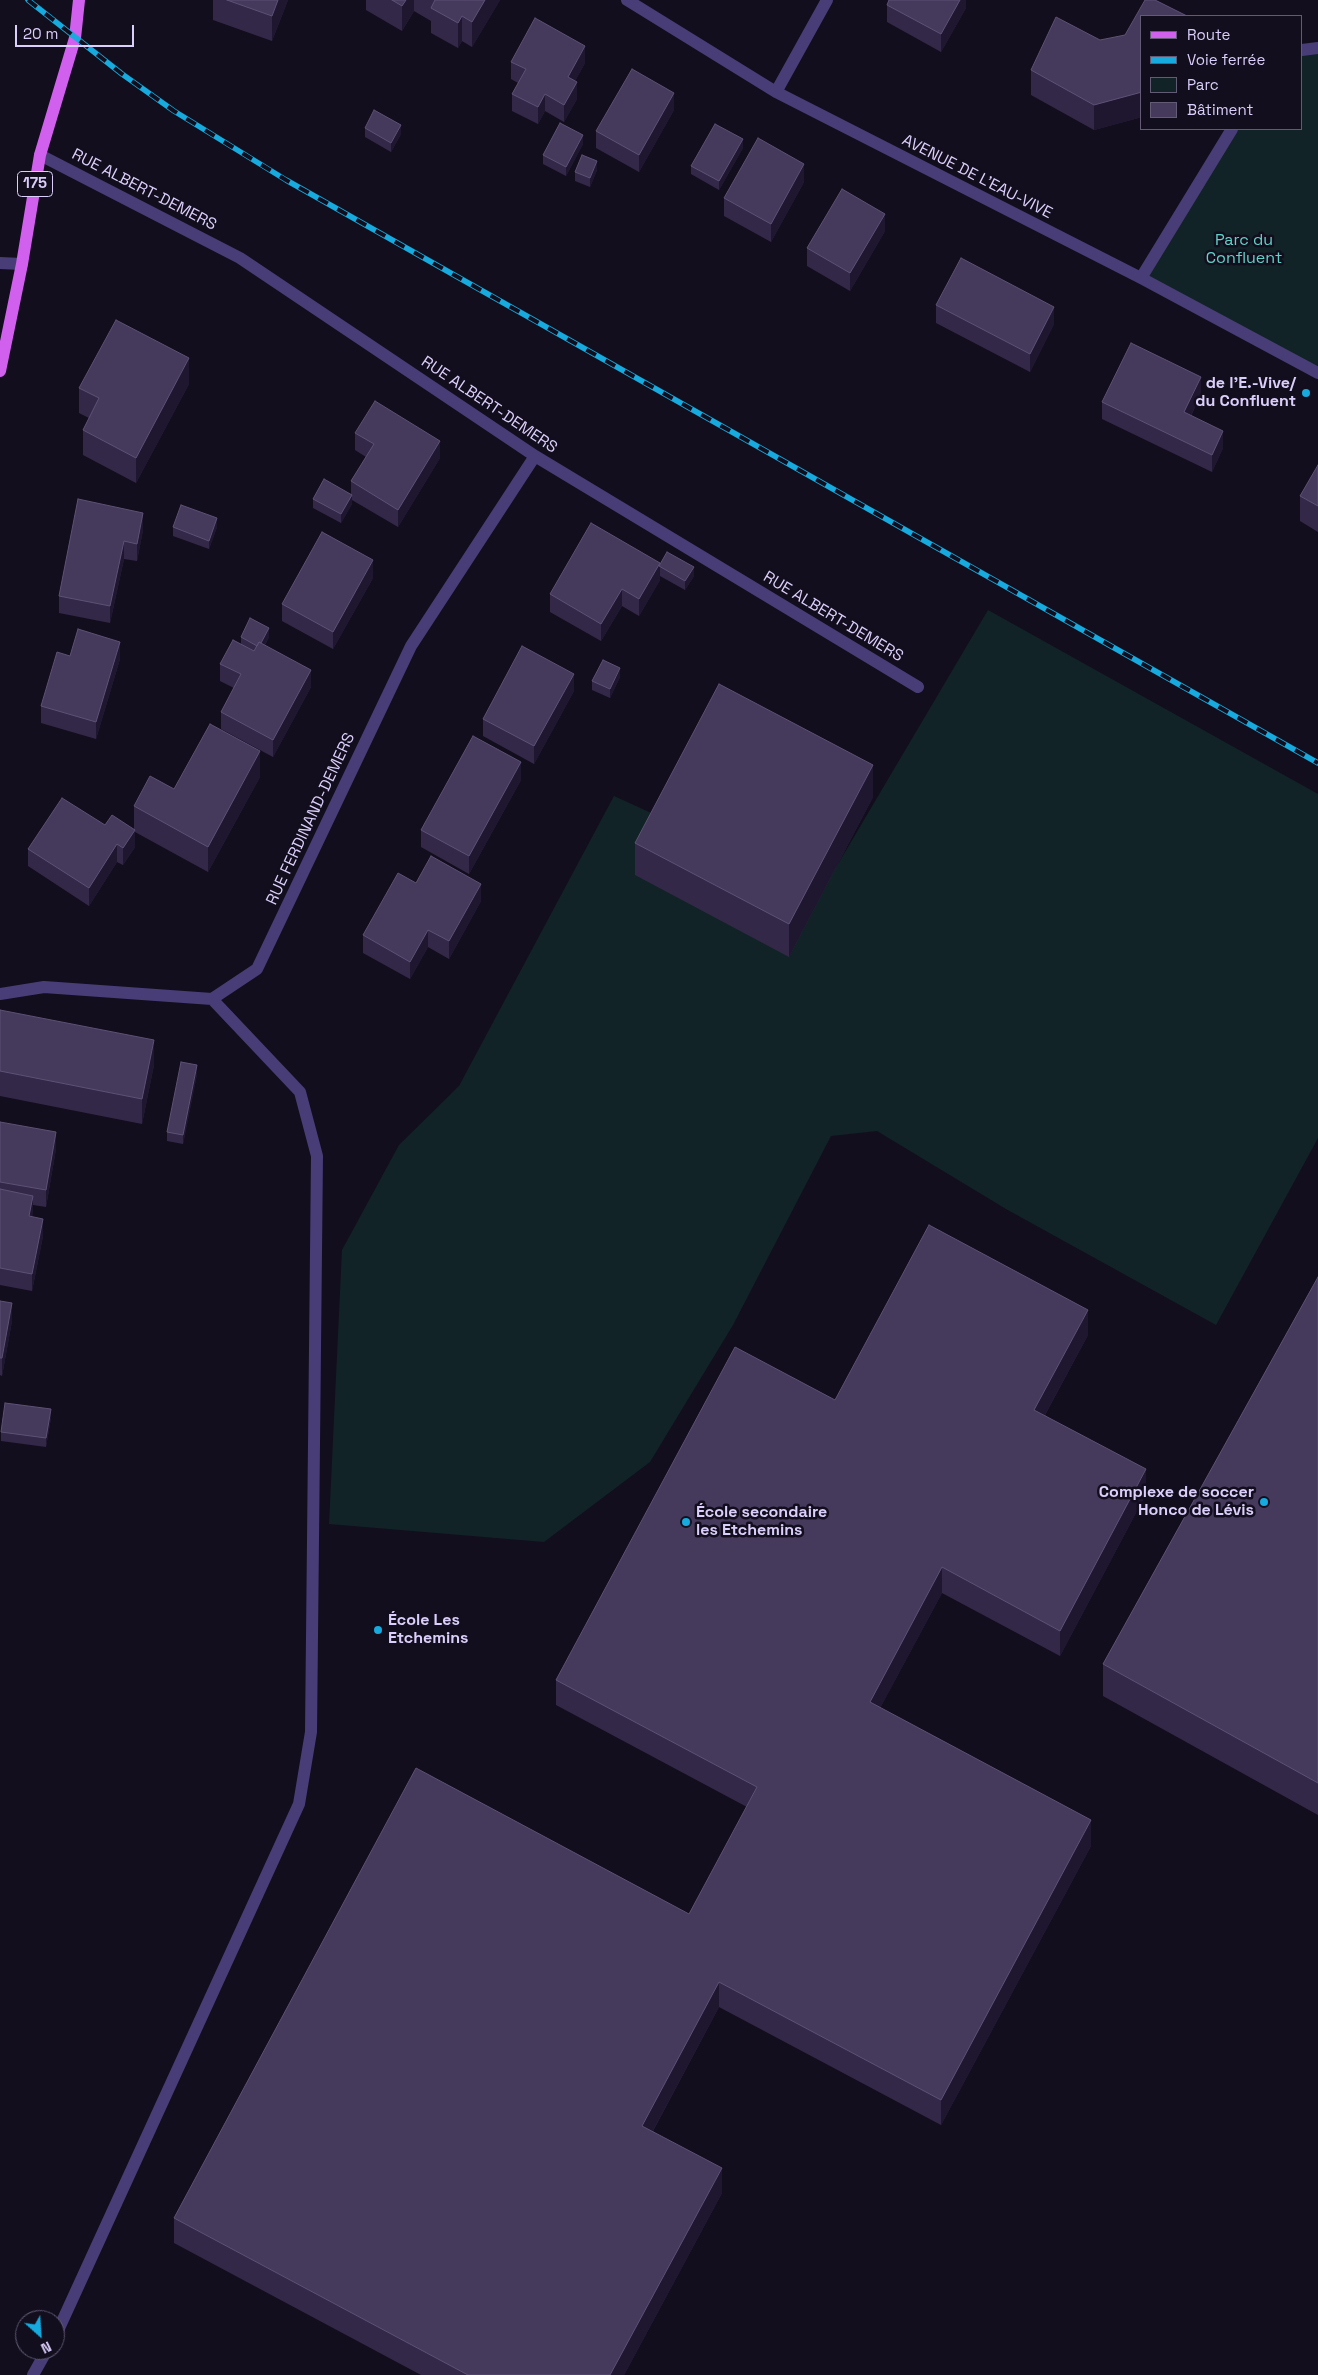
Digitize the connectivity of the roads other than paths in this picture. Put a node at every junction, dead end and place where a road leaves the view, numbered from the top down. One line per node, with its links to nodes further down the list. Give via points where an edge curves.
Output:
1 (79, 0): 8 (main road, 175, via 75,38)
2 (627, 0): 6 (street, AVENUE DE L'EAU-VIVE)
3 (827, 0): 6 (street)
4 (1318, 48): 5 (street)
5 (1303, 50)
6 (776, 92): 11 (street, AVENUE DE L'EAU-VIVE)
7 (1231, 130): 11 (street)
8 (40, 155): 10 (main road, 175); 14 (street, RUE ALBERT-DEMERS, via 240,258)
9 (0, 263): 10 (street)
10 (22, 264): 12 (main road, 175)
11 (1141, 278): 13 (street, AVENUE DE L'EAU-VIVE)
12 (0, 371)
13 (1318, 373)
14 (535, 456): 15 (street, RUE ALBERT-DEMERS); 17 (street, RUE FERDINAND-DEMERS, via 411,646 257,969)
15 (918, 687)
16 (0, 994): 17 (street, via 44,987)
17 (212, 999): 18 (street, via 300,1092 317,1156 311,1732 299,1804)
18 (65, 2315)
19 (41, 2360): 20 (street)
20 (33, 2375)

